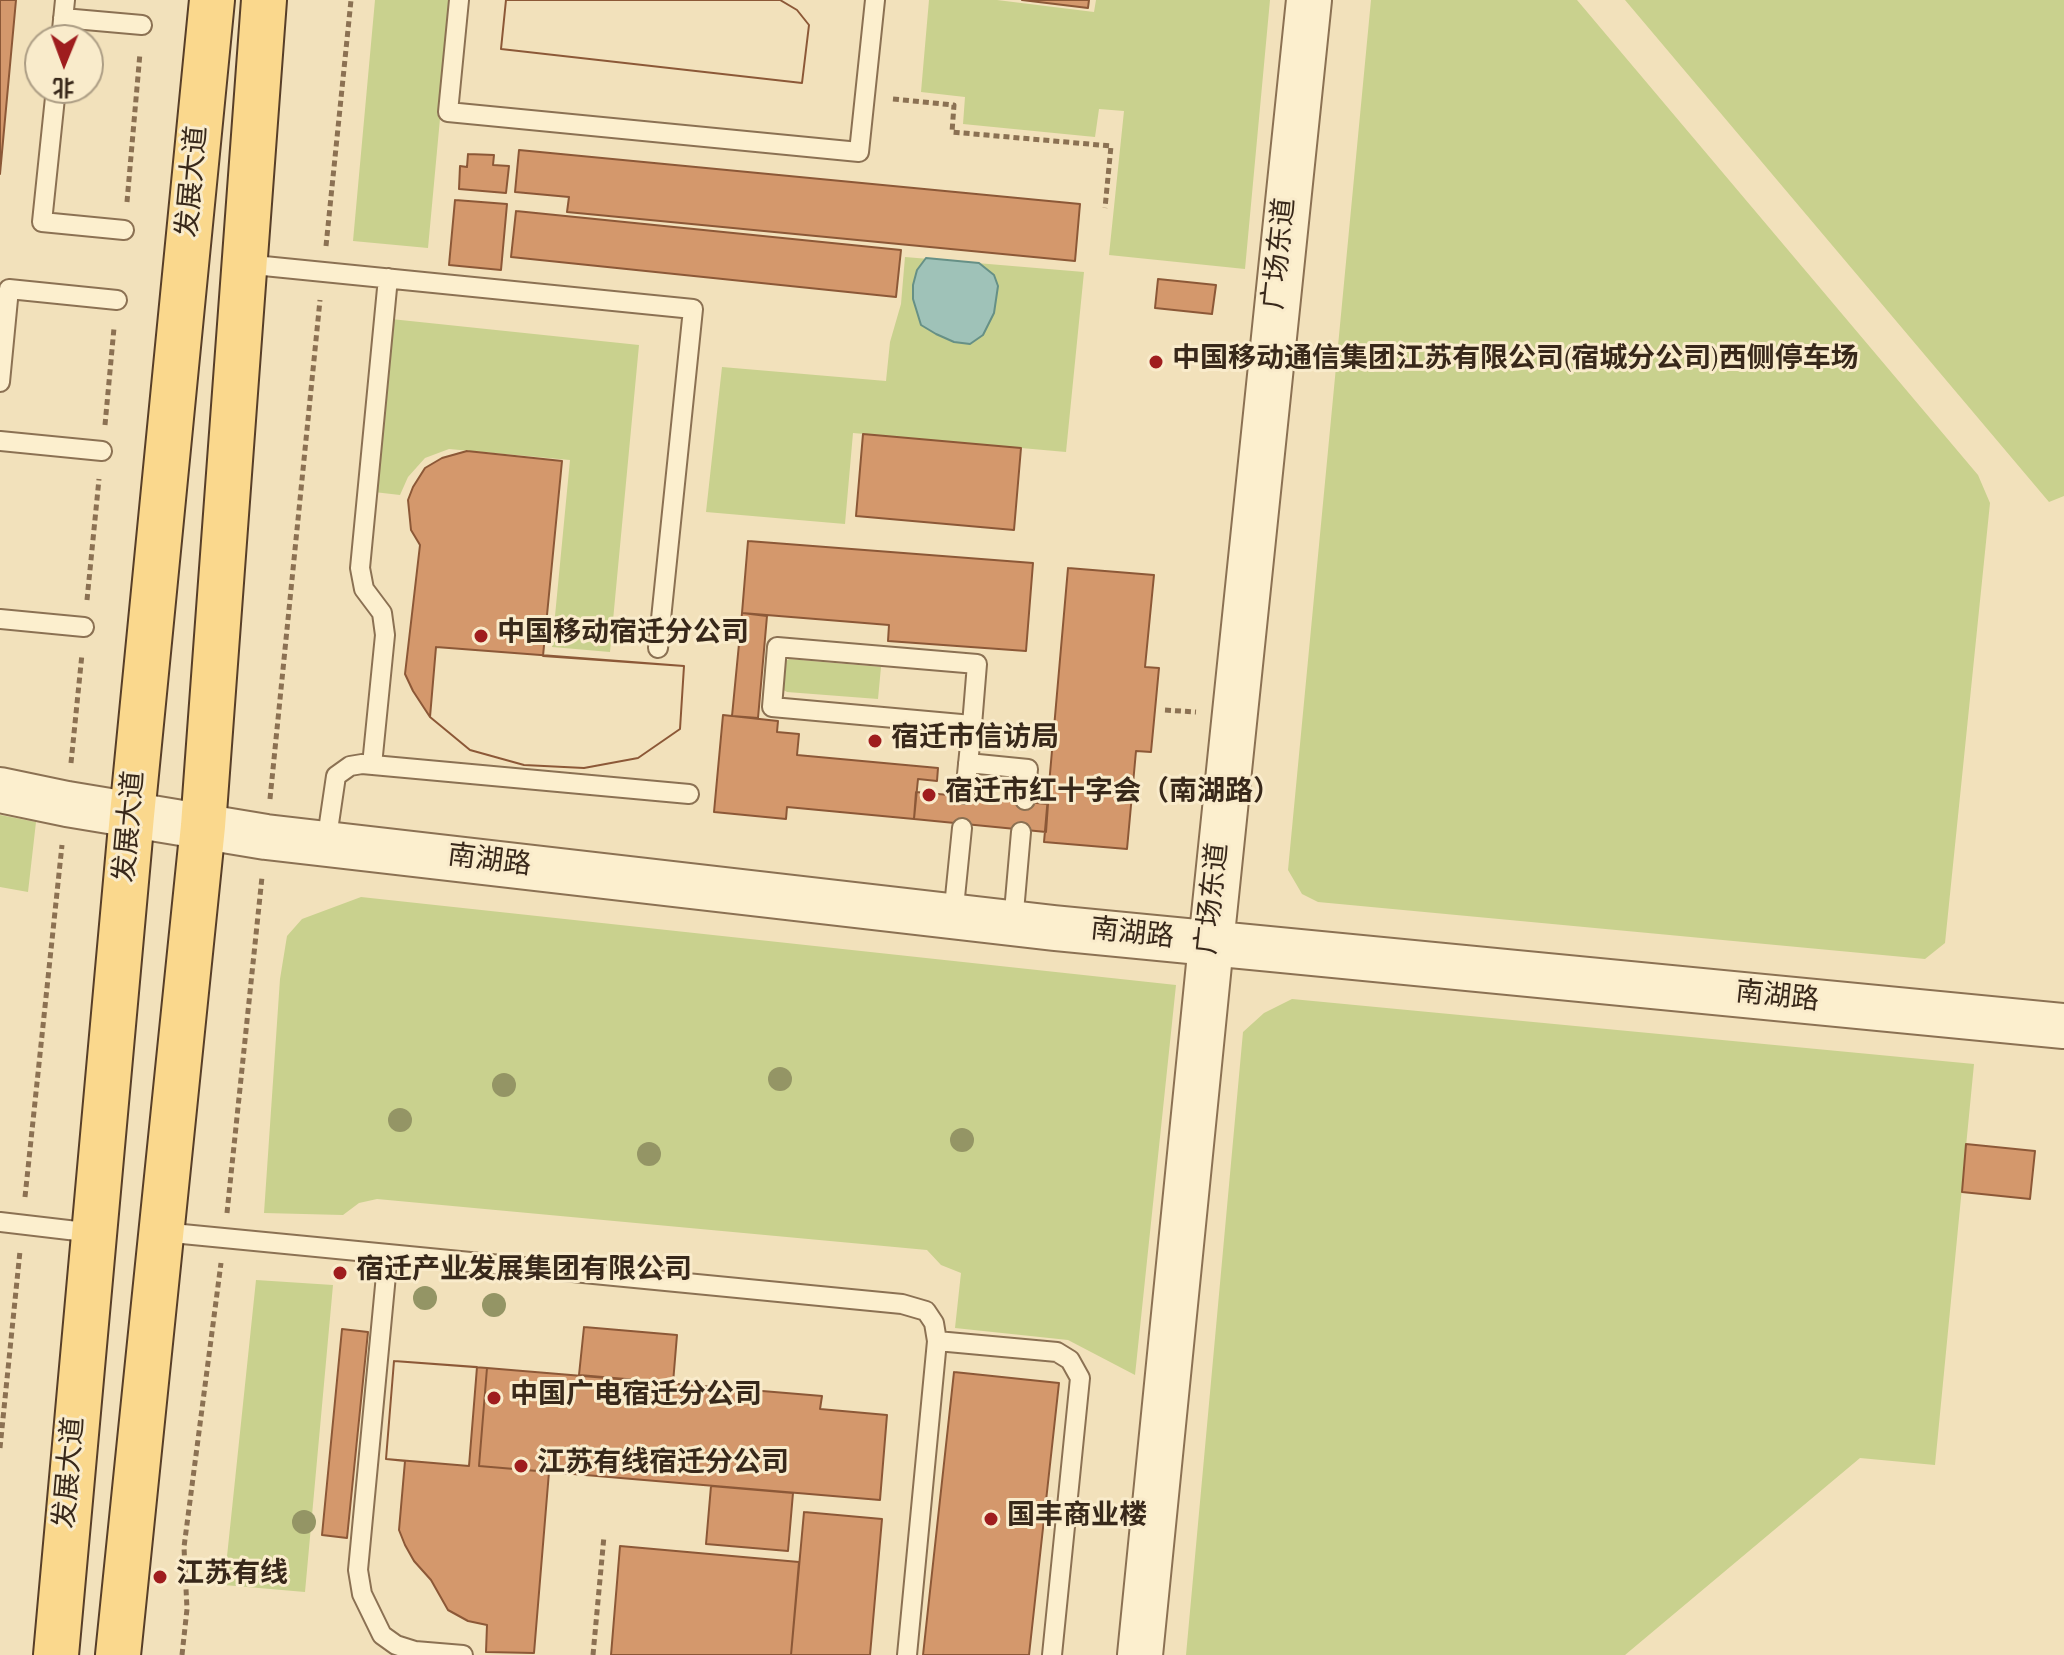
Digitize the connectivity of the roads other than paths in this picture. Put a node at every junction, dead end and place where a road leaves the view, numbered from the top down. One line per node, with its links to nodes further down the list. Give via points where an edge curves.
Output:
1 (212, 0): 26 (main road, 发展大道)
2 (264, 0): 10 (main road, 发展大道)
3 (459, 0): 4 (lane, via 448,112 859,152)
4 (875, 0)
5 (1309, 0): 33 (street, 广场东道)
6 (64, 9): 7 (lane)
7 (142, 25)
8 (54, 104): 9 (lane, via 42,222)
9 (124, 230)
10 (244, 264): 11 (lane); 27 (main road, 发展大道)
11 (388, 278): 18 (lane, via 693,309); 21 (lane, via 360,568 364,589 382,613 385,635)
12 (117, 300): 13 (lane, via 9,289)
13 (0, 382)
14 (0, 441): 15 (lane)
15 (102, 451)
16 (0, 619): 17 (lane)
17 (84, 627)
18 (658, 648)
19 (972, 725): 19 (lane, via 772,707 777,647 977,664); 20 (lane)
20 (968, 763): 24 (lane); 25 (lane, via 1028,769)
21 (372, 765): 23 (lane); 30 (lane, via 350,766 336,776)
22 (0, 790): 26 (street, 南湖路)
23 (689, 794)
24 (965, 794)
25 (1025, 800)
26 (132, 815): 27 (street, 南湖路); 37 (main road, 发展大道)
27 (203, 826): 30 (street, 南湖路); 36 (main road, 发展大道)
28 (962, 828): 31 (lane)
29 (1021, 832): 32 (lane)
30 (326, 844): 31 (street, 南湖路)
31 (953, 917): 32 (street, 南湖路)
32 (1013, 923): 33 (street, 南湖路)
33 (1211, 944): 34 (street, 南湖路); 45 (street, 广场东道)
34 (2064, 1026)
35 (0, 1222): 37 (lane)
36 (162, 1232): 38 (lane); 41 (main road, 发展大道)
37 (94, 1233): 40 (main road, 发展大道)
38 (388, 1254): 39 (lane, via 913,1305 926,1311); 42 (lane, via 358,1570 362,1594 382,1635 396,1645)
39 (937, 1341): 43 (lane); 44 (lane, via 1057,1352 1070,1360 1080,1378)
40 (56, 1655)
41 (118, 1655)
42 (463, 1655)
43 (907, 1655)
44 (1052, 1655)
45 (1140, 1655)

